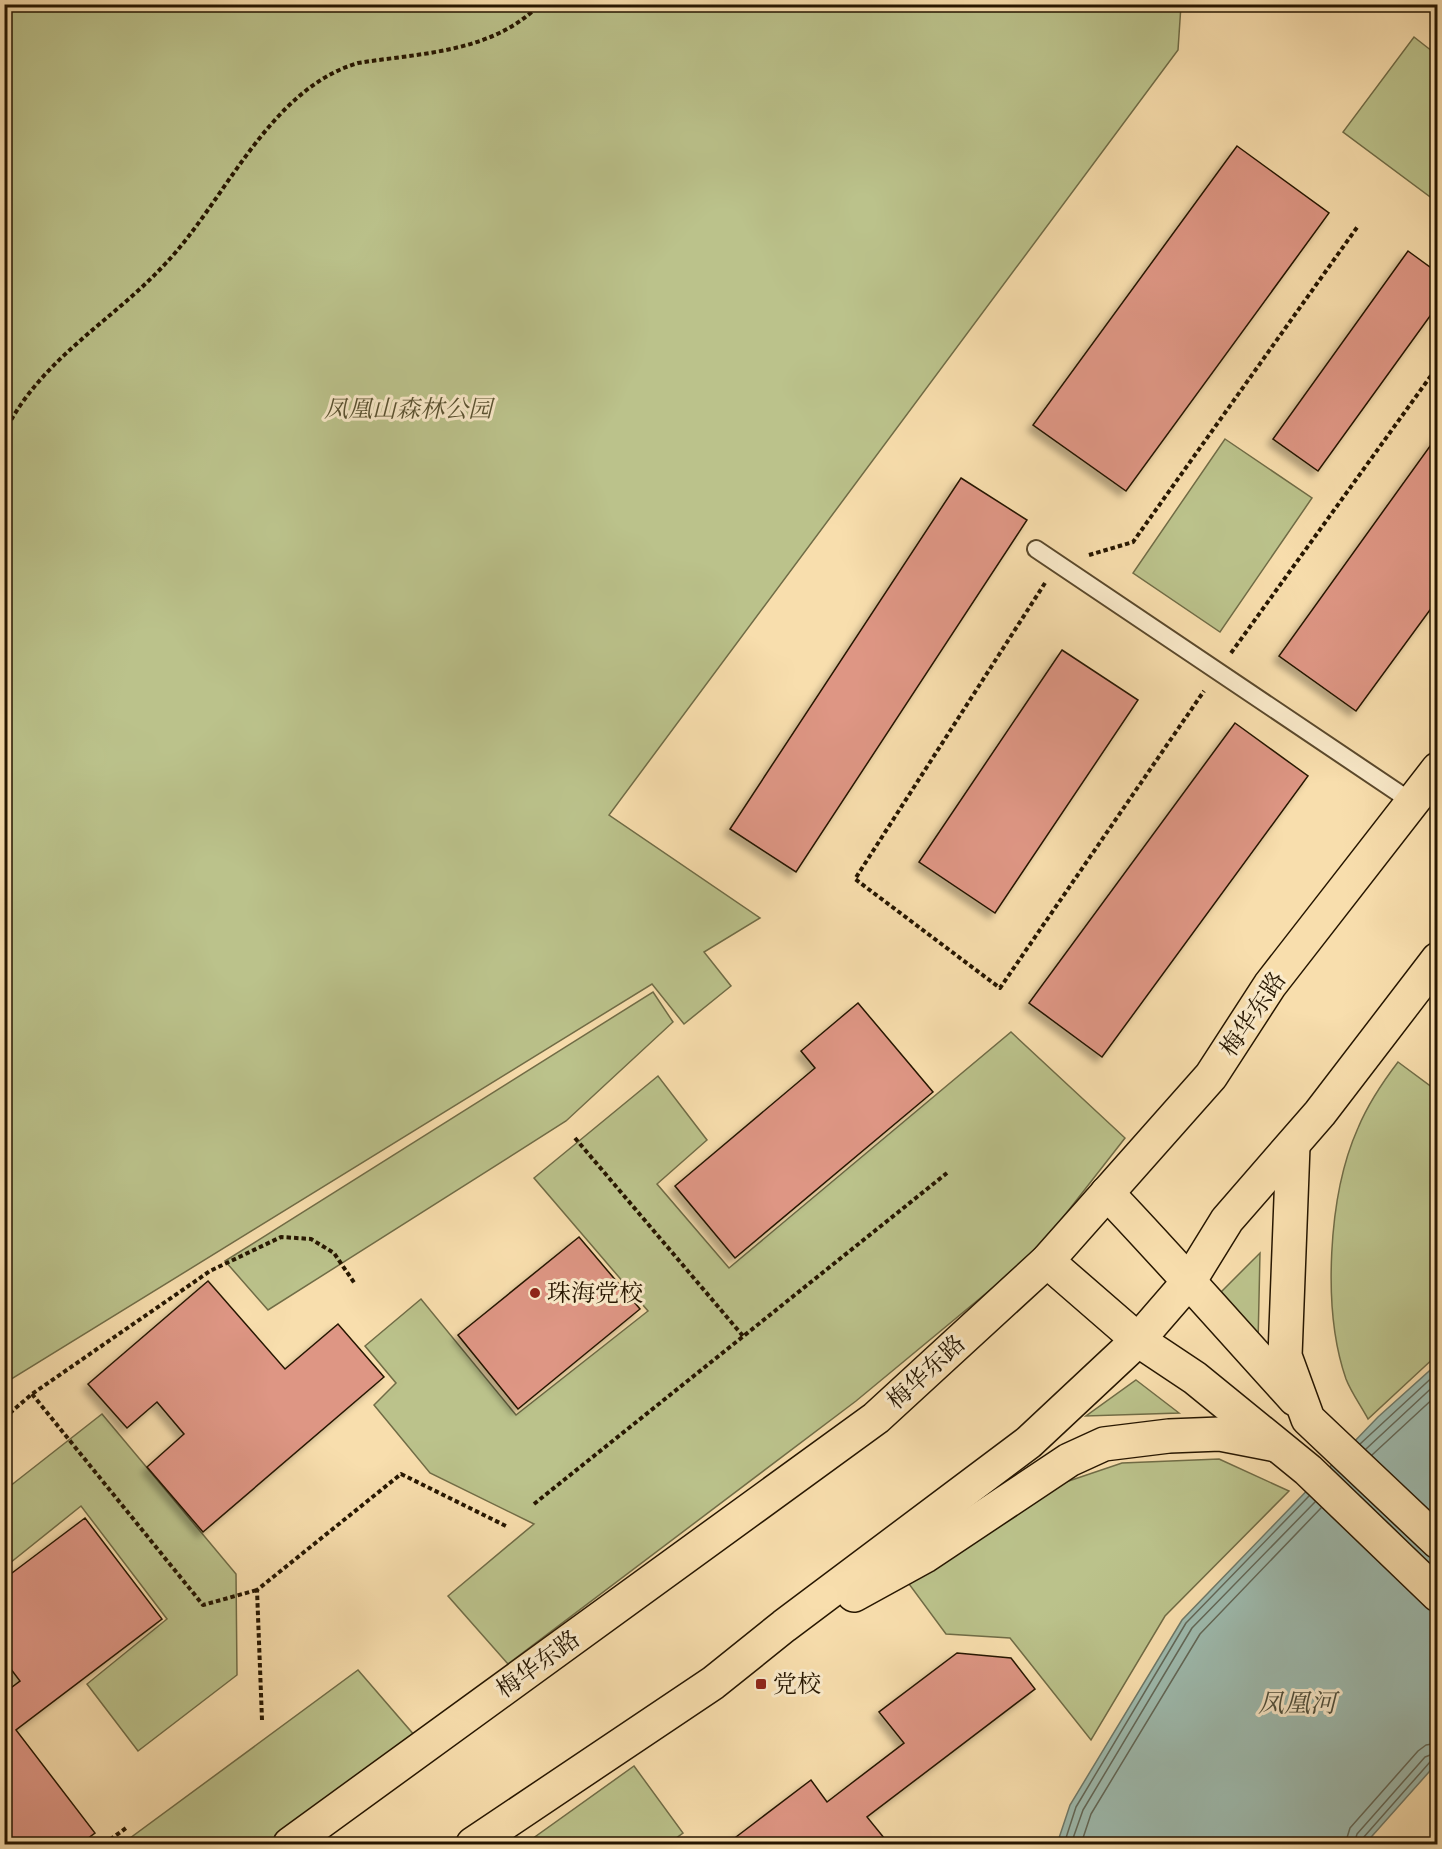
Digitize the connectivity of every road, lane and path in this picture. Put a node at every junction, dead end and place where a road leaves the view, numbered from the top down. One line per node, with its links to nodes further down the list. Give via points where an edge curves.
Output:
1 (540, 4): 2 (path, via 507,31 481,42 357,63 320,79 237,165 182,247 62,356 37,384)
2 (4, 433)
3 (1036, 549): 5 (lane)
4 (1437, 769): 5 (main road, 梅华东路)
5 (1412, 802): 10 (main road, 梅华东路, via 1270,985 1211,1076)
6 (1437, 959): 8 (main road)
7 (575, 1138): 14 (path)
8 (1293, 1146): 12 (main road, via 1227,1220); 17 (main road, via 1285,1356)
9 (947, 1173): 14 (path)
10 (1107, 1193): 11 (main road, 梅华东路); 12 (main road)
11 (1047, 1262): 15 (main road); 29 (main road, 梅华东路, via 876,1418)
12 (1190, 1280): 15 (main road); 17 (main road)
13 (356, 1284): 16 (path, via 333,1253 311,1239 281,1237 210,1271)
14 (743, 1336): 20 (path)
15 (1138, 1340): 19 (main road, via 1195,1378); 25 (main road, via 1029,1442)
16 (32, 1394): 18 (path); 23 (path, via 203,1605)
17 (1304, 1409): 22 (main road, via 1308,1419)
18 (4, 1418)
19 (1276, 1444): 24 (main road); 25 (main road, via 1220,1434 1104,1444 1069,1460 926,1556 866,1590)
20 (534, 1503)
21 (506, 1526): 23 (path, via 401,1474)
22 (1437, 1542)
23 (257, 1590): 26 (path)
24 (1437, 1595)
25 (784, 1626): 30 (main road, via 713,1683)
26 (262, 1720)
27 (126, 1828): 28 (path)
28 (104, 1845)
29 (290, 1845)
30 (473, 1845)

